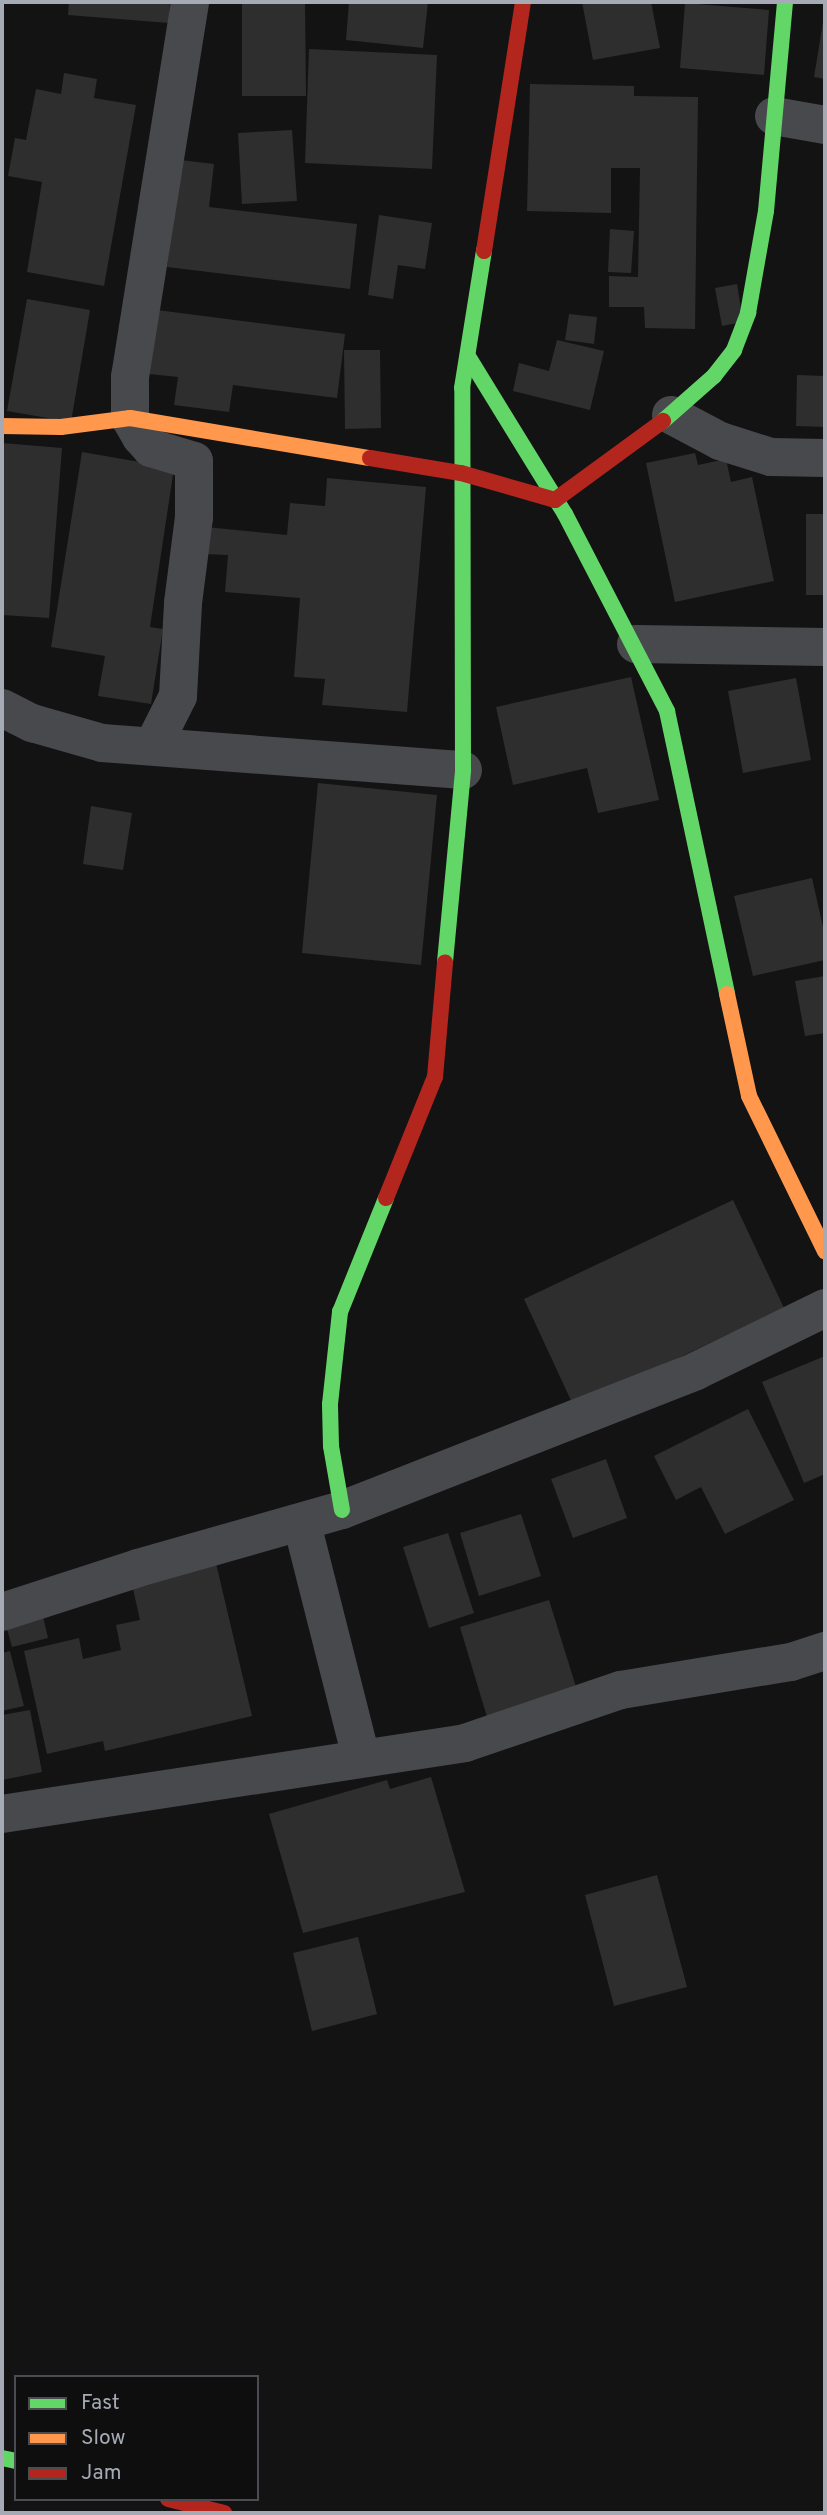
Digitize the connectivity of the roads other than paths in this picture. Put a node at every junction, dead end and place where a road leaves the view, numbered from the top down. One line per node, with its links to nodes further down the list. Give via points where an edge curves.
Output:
1 (190, 2): 9 (street, via 136,335)
2 (523, 2): 6 (main road)
3 (785, 2): 4 (main road)
4 (774, 116): 5 (street); 7 (main road, via 766,212 748,313 734,350 714,376)
5 (825, 125)
6 (469, 358): 11 (main road, via 462,388); 12 (main road)
7 (671, 415): 10 (street, via 720,441 771,457); 12 (main road)
8 (2, 426): 9 (main road)
9 (153, 431): 11 (main road); 16 (street, via 194,461 178,696)
10 (825, 458)
11 (461, 473): 12 (main road); 17 (main road)
12 (555, 500): 13 (main road)
13 (636, 643): 14 (street); 18 (main road, via 667,711 749,1096)
14 (825, 647)
15 (2, 708): 16 (street, via 32,723 102,743)
16 (153, 746): 17 (street)
17 (463, 770): 20 (main road, via 435,1077 340,1312 330,1404 331,1446)
18 (825, 1251)
19 (825, 1308): 20 (street, via 696,1371)
20 (342, 1510): 21 (street)
21 (302, 1524): 22 (street, via 138,1568); 24 (street)
22 (2, 1612)
23 (825, 1651): 24 (street, via 791,1662 621,1689 464,1743)
24 (361, 1757): 25 (street, via 178,1790)
25 (2, 1814)
26 (176, 2501): 27 (main road)
27 (224, 2513)

